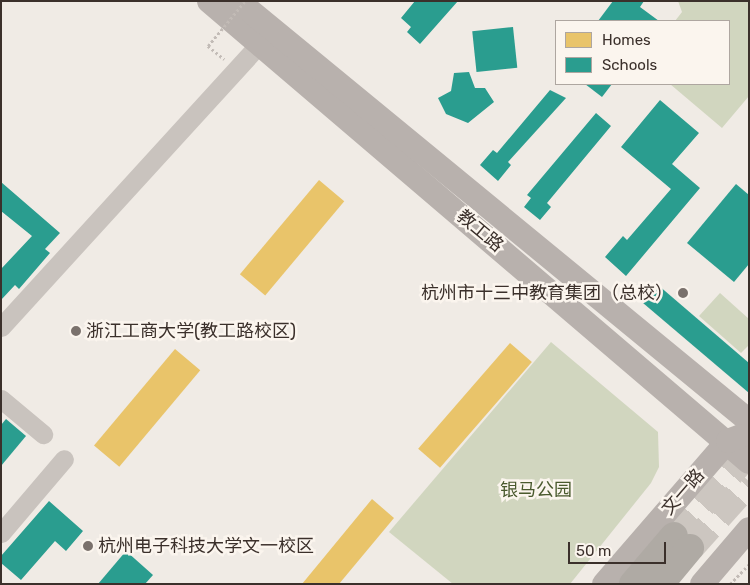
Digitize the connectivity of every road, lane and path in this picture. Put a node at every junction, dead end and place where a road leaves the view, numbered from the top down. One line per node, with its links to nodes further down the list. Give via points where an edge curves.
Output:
1 (209, 1): 4 (main road, 教工路)
2 (238, 1): 8 (main road, 教工路)
3 (245, 1): 5 (path, bridge, via 208,46)
4 (260, 44): 5 (street); 10 (main road, 教工路)
5 (236, 70): 6 (street)
6 (1, 327)
7 (1, 399): 9 (street)
8 (749, 421)
9 (43, 434)
10 (738, 437): 12 (main road, 教工路); 16 (main road, 文一路)
11 (64, 459): 14 (street)
12 (749, 462)
13 (749, 530): 19 (main road)
14 (1, 533)
15 (749, 564): 20 (path)
16 (604, 584)
17 (634, 584): 18 (highway, via 682,542)
18 (660, 584)
19 (702, 584)
20 (730, 584)

